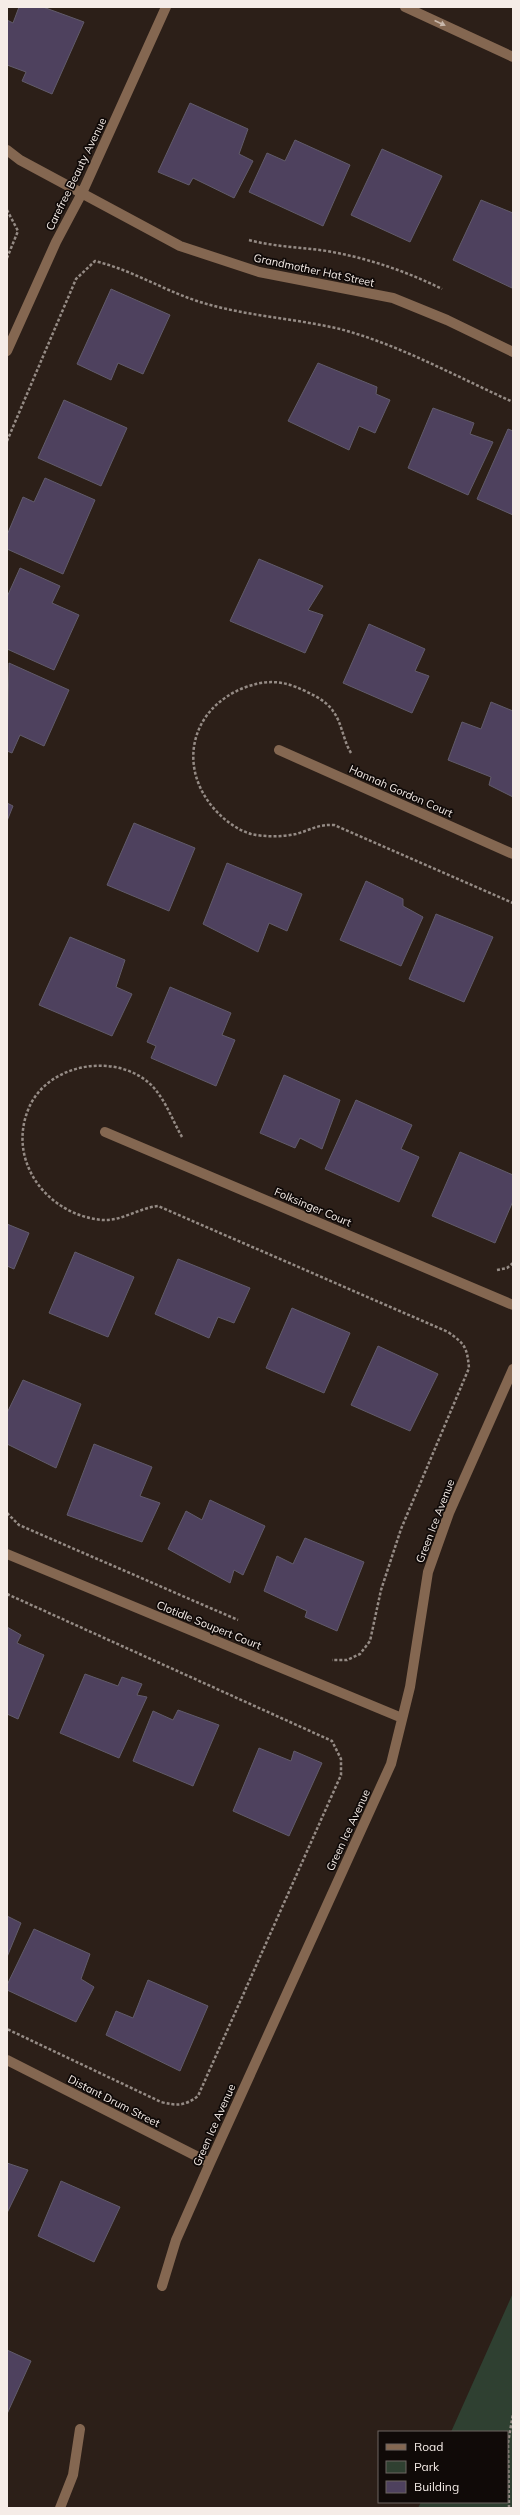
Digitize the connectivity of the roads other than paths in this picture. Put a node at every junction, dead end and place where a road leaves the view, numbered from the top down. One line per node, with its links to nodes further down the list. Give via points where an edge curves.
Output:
1 (166, 7): 5 (street, Carefree Beauty Avenue)
2 (405, 7): 3 (street, one-way to 3)
3 (513, 57)
4 (7, 150): 5 (street, Grandmother Hat Street, via 20,160)
5 (82, 193): 6 (street, Carefree Beauty Avenue, via 56,242); 7 (street, Grandmother Hat Street, via 180,246 259,272 393,298 448,320)
6 (7, 350)
7 (513, 352)
8 (279, 750): 9 (street, Hannah Gordon Court)
9 (513, 854)
10 (104, 1132): 11 (street, Folksinger Court)
11 (513, 1305)
12 (513, 1370): 14 (street, Green Ice Avenue, via 449,1514 428,1572 410,1687)
13 (7, 1554): 14 (street, Clotidle Soupert Court)
14 (402, 1718): 16 (street, Green Ice Avenue, via 392,1764)
15 (7, 2060): 16 (street, Distant Drum Street)
16 (210, 2163): 17 (street, Green Ice Avenue, via 176,2240)
17 (162, 2286)
18 (80, 2429): 19 (street, via 73,2475)
19 (60, 2508)

